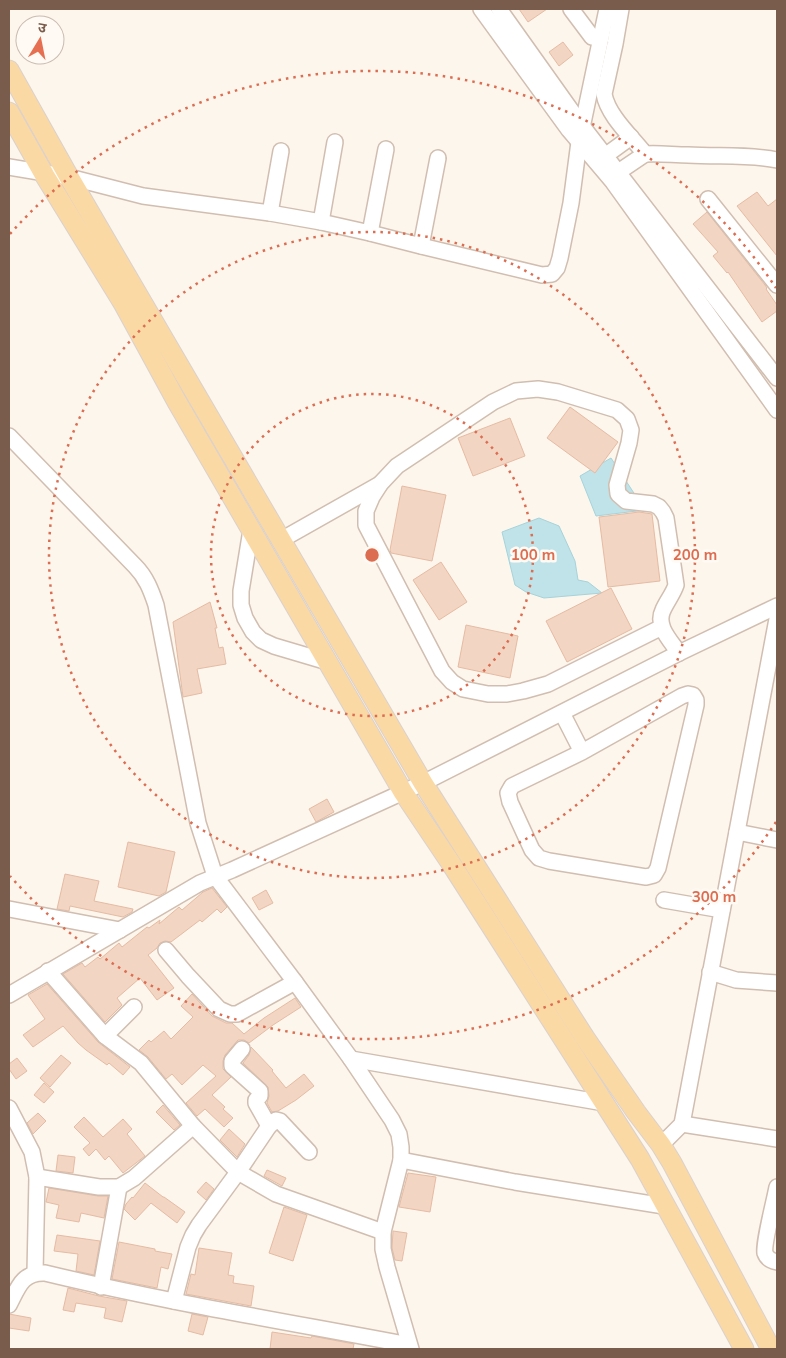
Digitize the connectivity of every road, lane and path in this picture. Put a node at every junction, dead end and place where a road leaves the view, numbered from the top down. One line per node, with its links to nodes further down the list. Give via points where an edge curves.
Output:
1 (481, 9): 12 (street)
2 (499, 9): 9 (street)
3 (571, 9): 6 (street)
4 (607, 9): 9 (street)
5 (621, 9): 10 (street, via 604,94 610,110)
6 (592, 38)
7 (9, 70): 22 (main road)
8 (9, 112): 20 (main road)
9 (583, 127): 12 (street); 17 (street)
10 (631, 137): 15 (street); 17 (street)
11 (334, 142): 25 (street)
12 (579, 142): 17 (street); 27 (street, via 560,258 552,274 542,275)
13 (386, 150): 26 (street)
14 (281, 151): 24 (street)
15 (646, 154): 18 (street, via 730,155); 21 (street)
16 (438, 158): 27 (street)
17 (602, 159): 21 (street)
18 (777, 160)
19 (9, 167): 20 (street)
20 (43, 174): 22 (street); 33 (main road, via 123,303)
21 (614, 174): 29 (street); 30 (street)
22 (69, 177): 24 (street, via 143,196); 34 (main road)
23 (708, 198): 28 (street)
24 (270, 214): 25 (street)
25 (321, 222): 26 (street)
26 (370, 232): 27 (street)
27 (421, 246)
28 (777, 285)
29 (777, 378)
30 (777, 410)
31 (9, 436): 47 (street, via 143,574 148,583 156,605 198,823)
32 (381, 483): 34 (street); 37 (street, via 366,511 366,525 442,671 463,689 507,694 540,686); 37 (street, via 397,466 516,391 558,392 617,410 627,419 631,430 618,494 626,501 653,504 666,518 676,585 662,612)
33 (251, 530): 39 (main road); 39 (street, via 241,605 253,632 274,646)
34 (281, 540): 43 (main road)
35 (777, 606): 38 (street)
36 (777, 619): 40 (street)
37 (662, 627): 38 (street)
38 (679, 653): 41 (street)
39 (328, 662): 44 (main road)
40 (770, 691): 45 (street)
41 (562, 713): 42 (street); 43 (street)
42 (582, 752): 42 (street, via 682,696 693,695 696,700 654,875 646,877 549,861 539,858 532,850 508,793 512,786)
43 (423, 783): 44 (street); 68 (main road, via 585,1038)
44 (403, 792): 47 (street); 62 (main road)
45 (737, 832): 46 (street); 50 (street)
46 (777, 840)
47 (215, 876): 51 (street); 55 (street)
48 (664, 900): 50 (street)
49 (9, 909): 51 (street)
50 (722, 910): 54 (street)
51 (120, 930): 53 (street)
52 (166, 950): 55 (street, via 219,1009 230,1014 237,1014)
53 (48, 971): 57 (street); 59 (street)
54 (710, 972): 56 (street, via 736,980); 64 (street)
55 (295, 982): 61 (street)
56 (777, 983)
57 (9, 995)
58 (134, 1007): 59 (street)
59 (104, 1036): 65 (street, via 141,1063)
60 (242, 1049): 66 (street, via 232,1061 232,1066 260,1091 256,1102)
61 (351, 1059): 62 (street); 70 (street, via 392,1120 401,1147)
62 (604, 1103): 75 (main road, via 640,1159)
63 (9, 1108): 72 (street, via 32,1152)
64 (682, 1124): 67 (street); 68 (street)
65 (193, 1126): 71 (street); 73 (street, via 134,1178)
66 (269, 1126): 69 (street, via 276,1120 280,1121); 71 (street)
67 (777, 1138)
68 (661, 1145): 84 (main road)
69 (309, 1152)
70 (401, 1160): 75 (street); 76 (street)
71 (238, 1172): 76 (street, via 276,1194); 80 (street, via 193,1235)
72 (37, 1177): 73 (street); 78 (street)
73 (119, 1187): 79 (street)
74 (777, 1187): 77 (street, via 765,1254)
75 (664, 1206): 83 (main road)
76 (383, 1232): 82 (street, via 387,1267)
77 (777, 1262)
78 (35, 1273): 79 (street); 81 (street, via 22,1282)
79 (101, 1287): 80 (street)
80 (174, 1301): 82 (street)
81 (9, 1305)
82 (410, 1347)
83 (744, 1349)
84 (771, 1349)

